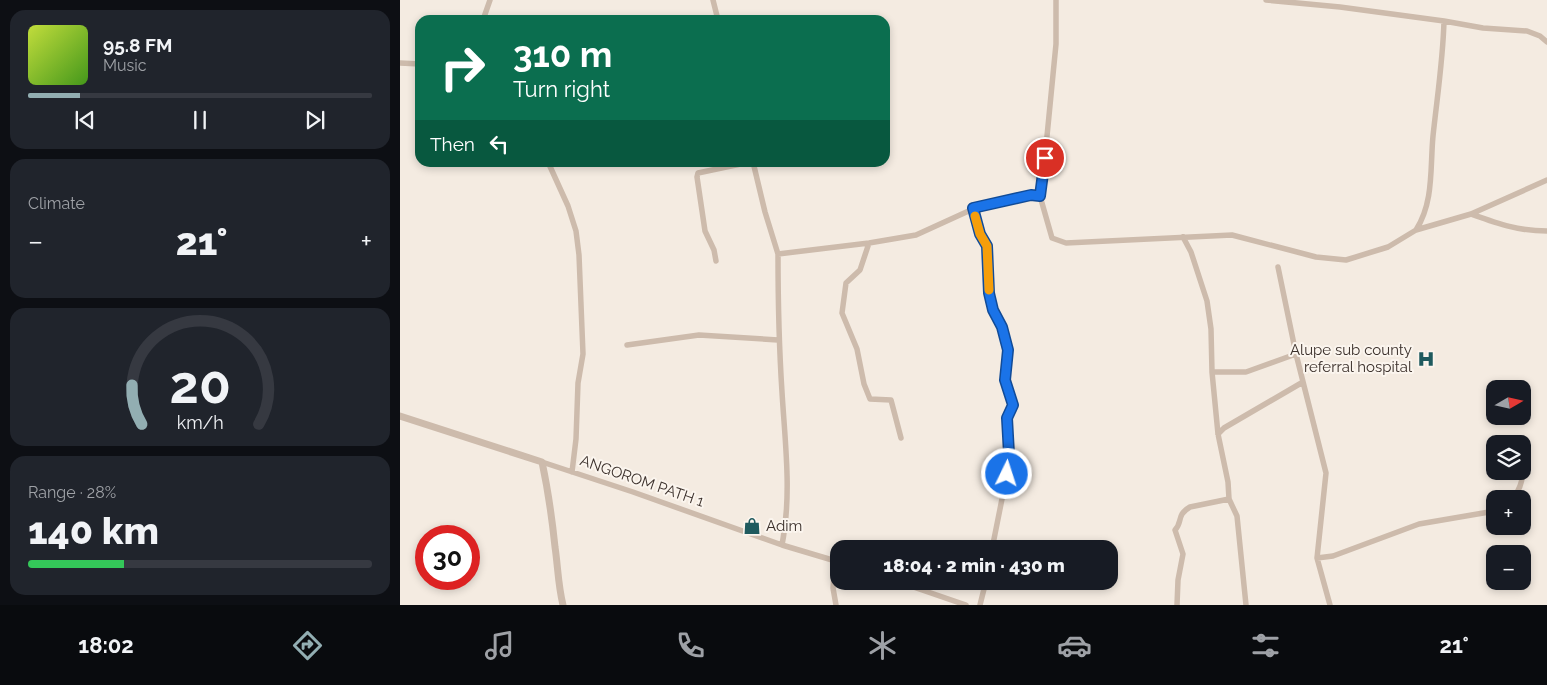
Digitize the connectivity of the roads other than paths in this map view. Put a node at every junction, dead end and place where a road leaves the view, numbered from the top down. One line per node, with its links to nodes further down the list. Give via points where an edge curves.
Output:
1 (490, 0): 5 (street)
2 (713, 0): 6 (street)
3 (1056, 0): 15 (street, via 1056,44)
4 (1266, 0): 7 (street)
5 (485, 15)
6 (717, 15)
7 (1444, 21): 8 (street, via 1528,31); 18 (street, via 1430,194)
8 (1547, 42)
9 (400, 63): 10 (street)
10 (415, 64)
11 (550, 167): 34 (street, via 568,206 579,255 583,354)
12 (727, 167): 23 (street, via 698,173 697,177 706,231)
13 (753, 167): 22 (street)
14 (1547, 180): 17 (street)
15 (1040, 196): 16 (street, via 1031,195); 20 (street, via 1052,238 1066,243)
16 (973, 208): 21 (street, via 916,235); 37 (street, via 987,246 989,293 1008,350 1005,380 1013,405 1007,418 1007,474)
17 (1471, 214): 18 (street); 19 (street, via 1525,231)
18 (1416, 230): 20 (street, via 1388,247 1346,260 1316,257 1232,235)
19 (1547, 231)
20 (1183, 236): 28 (street, via 1207,301)
21 (869, 244): 22 (street); 32 (street, via 860,270 846,283 842,313 857,348 870,399 891,400)
22 (778, 254): 25 (street)
23 (716, 261)
24 (1278, 267): 27 (street)
25 (778, 340): 26 (street, via 698,335); 38 (street, via 788,492)
26 (628, 345)
27 (1296, 354): 28 (street, via 1246,372); 29 (street)
28 (1212, 372): 31 (street)
29 (1303, 382): 31 (street); 39 (street, via 1326,473)
30 (400, 416): 33 (street, ANGOROM PATH 1)
31 (1218, 434): 35 (street)
32 (900, 438)
33 (542, 462): 34 (street, ANGOROM PATH 1); 44 (street)
34 (572, 472): 38 (street, ANGOROM PATH 1)
35 (1229, 498): 48 (street, via 1190,507 1180,518 1175,530 1183,560); 49 (street, via 1236,516)
36 (1486, 513): 39 (street, via 1419,524 1333,556)
37 (994, 540)
38 (782, 545): 40 (street, ANGOROM PATH 1)
39 (1318, 558): 50 (street)
40 (830, 559)
41 (833, 590): 45 (street)
42 (922, 590): 46 (street)
43 (984, 590): 47 (street)
44 (563, 605)
45 (836, 605)
46 (966, 605)
47 (980, 605)
48 (1177, 605)
49 (1246, 605)
50 (1330, 605)

